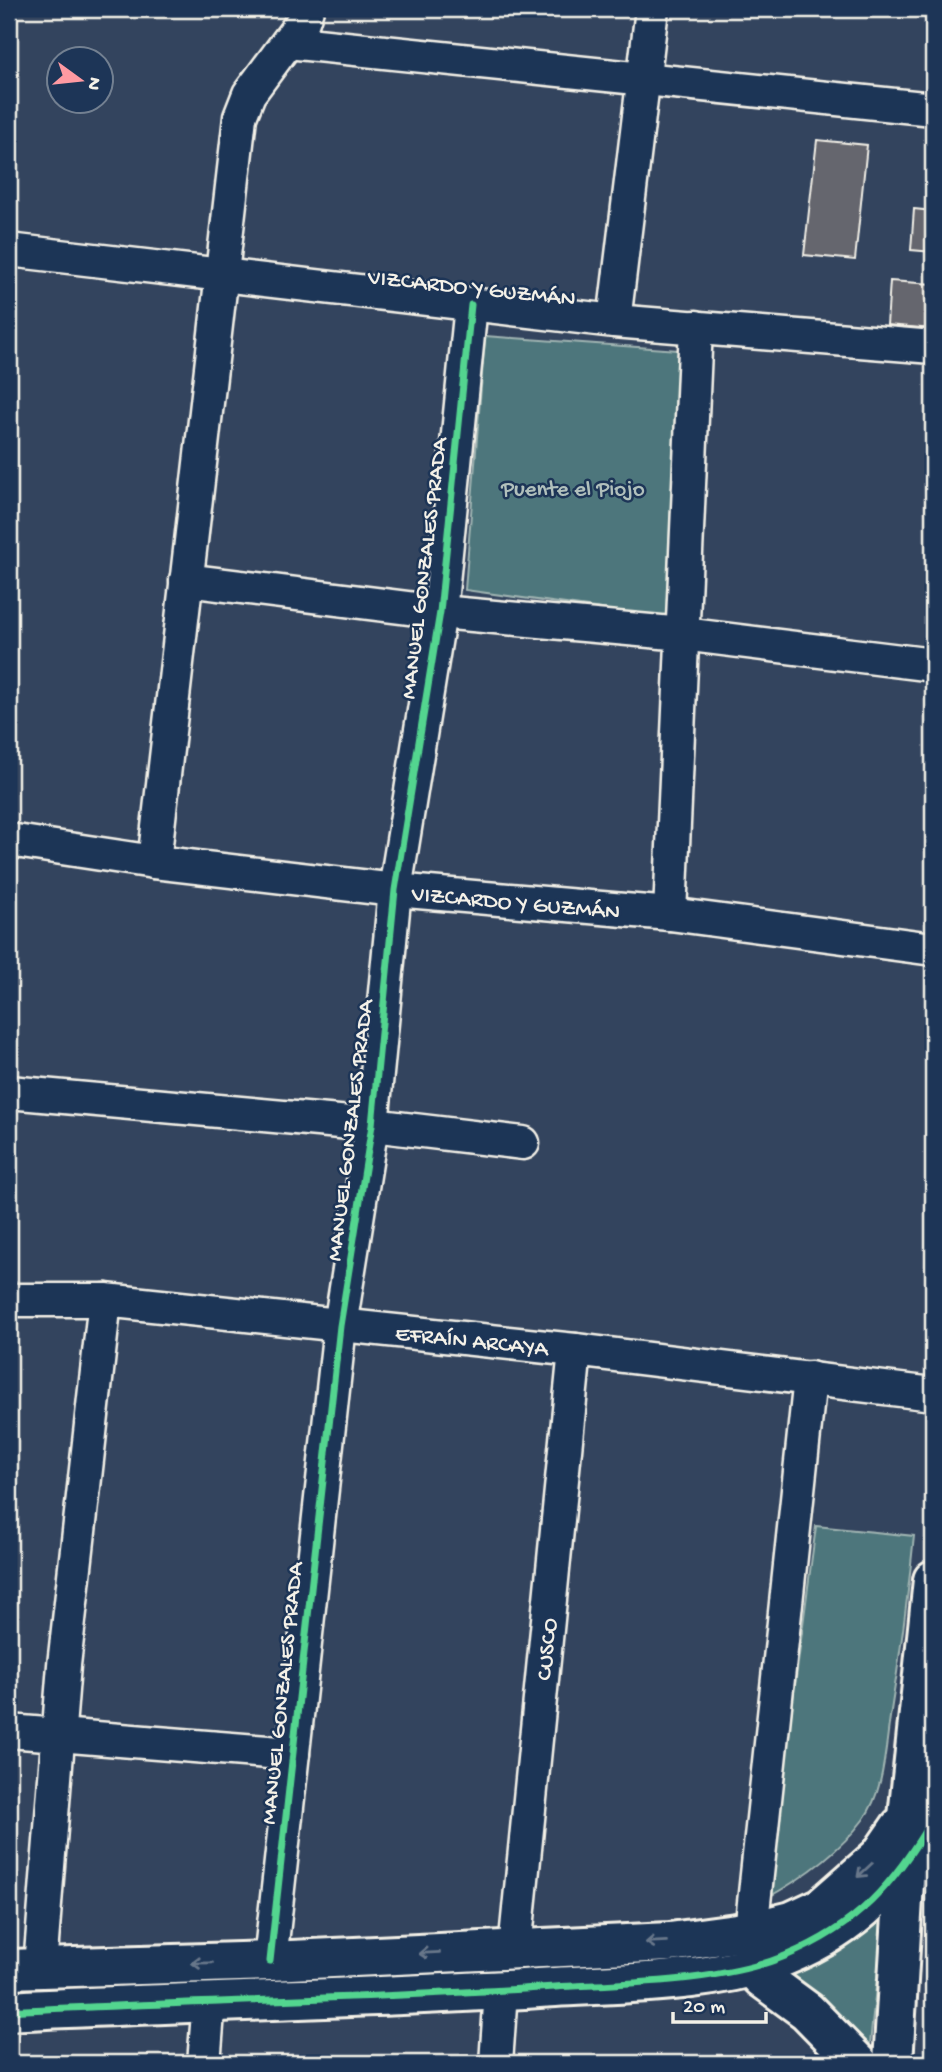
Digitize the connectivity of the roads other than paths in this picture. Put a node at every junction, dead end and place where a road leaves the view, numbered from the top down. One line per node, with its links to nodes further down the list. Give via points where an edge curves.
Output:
1 (307, 9): 3 (street)
2 (652, 9): 4 (street)
3 (288, 42): 4 (street); 7 (street, via 249,94 240,117)
4 (643, 78): 5 (street); 9 (street)
5 (933, 109)
6 (9, 250): 7 (street, VIZCARDO Y GUZMÁN)
7 (220, 277): 8 (street, VIZCARDO Y GUZMÁN); 12 (street)
8 (471, 305): 9 (street, VIZCARDO Y GUZMÁN); 13 (street, MANUEL GONZALES PRADA)
9 (614, 321): 10 (street, VIZCARDO Y GUZMÁN)
10 (696, 327): 11 (street, VIZCARDO Y GUZMÁN); 14 (street)
11 (933, 346)
12 (186, 580): 13 (street); 17 (street)
13 (440, 612): 14 (street); 18 (street, MANUEL GONZALES PRADA)
14 (683, 634): 15 (street); 19 (street)
15 (933, 665)
16 (9, 840): 17 (street, VIZCARDO Y GUZMÁN)
17 (154, 862): 18 (street, VIZCARDO Y GUZMÁN)
18 (395, 890): 19 (street, VIZCARDO Y GUZMÁN); 22 (street, MANUEL GONZALES PRADA)
19 (670, 914): 20 (street, VIZCARDO Y GUZMÁN)
20 (933, 949)
21 (9, 1093): 22 (street)
22 (372, 1125): 23 (street); 26 (street, MANUEL GONZALES PRADA)
23 (523, 1143)
24 (9, 1300): 25 (street, EFRAÍN ARCAYA)
25 (105, 1300): 26 (street, EFRAÍN ARCAYA); 32 (street, via 64,1665)
26 (340, 1326): 27 (street, EFRAÍN ARCAYA); 33 (street, MANUEL GONZALES PRADA)
27 (575, 1350): 28 (street, EFRAÍN ARCAYA); 36 (street, CUSCO)
28 (810, 1378): 29 (street, EFRAÍN ARCAYA); 37 (street)
29 (933, 1394)
30 (933, 1580): 34 (main road)
31 (9, 1731): 32 (street)
32 (61, 1734): 33 (street); 39 (street)
33 (293, 1754): 38 (street, MANUEL GONZALES PRADA)
34 (925, 1816): 35 (main road); 37 (main road, one-way to 37, via 822,1907); 47 (main road, via 912,2015)
35 (905, 1865): 37 (main road, via 858,1914 825,1936 785,1956); 46 (main road)
36 (515, 1949): 37 (main road, one-way to 36, via 670,1942); 38 (main road, one-way to 38)
37 (752, 1949): 40 (main road, via 667,1980); 45 (main road, via 780,1993 807,2011)
38 (270, 1961): 39 (main road, one-way to 39)
39 (24, 1968)
40 (501, 1991): 41 (main road); 44 (street)
41 (209, 2001): 42 (main road); 43 (street)
42 (9, 2011)
43 (204, 2063)
44 (496, 2063)
45 (858, 2063)
46 (893, 2063)
47 (904, 2063)

